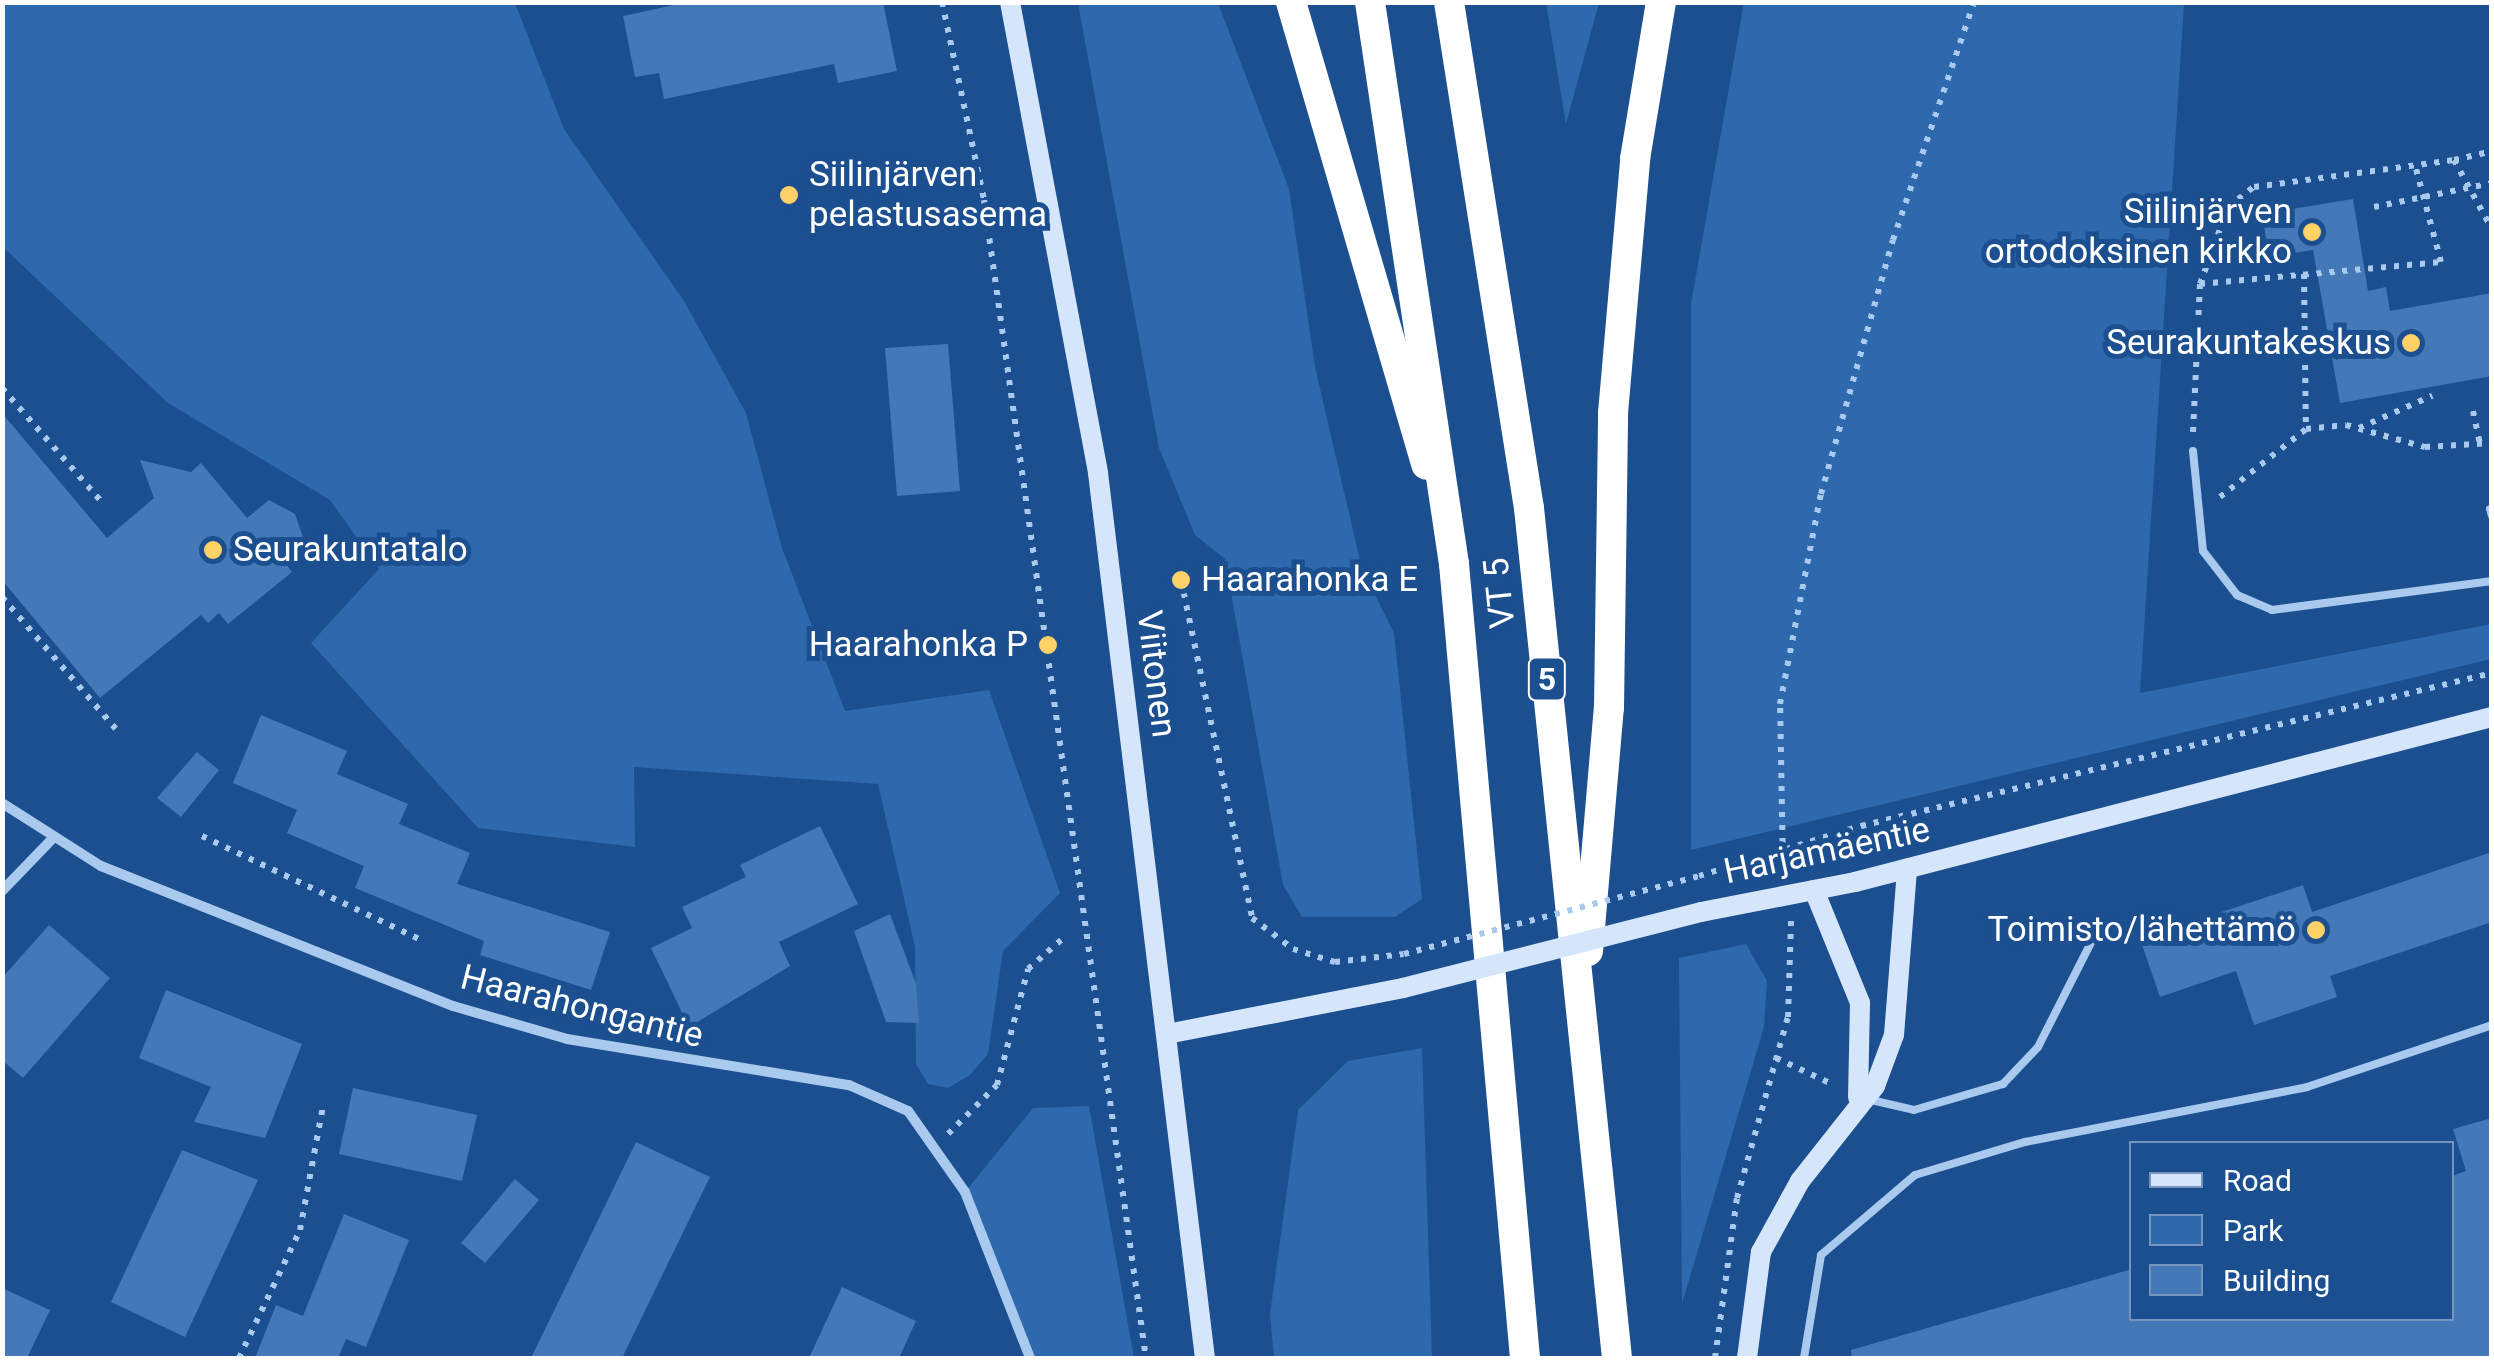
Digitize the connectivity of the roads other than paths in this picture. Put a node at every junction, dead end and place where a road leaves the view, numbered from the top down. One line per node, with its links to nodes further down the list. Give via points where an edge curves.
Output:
1 (1010, 2): 18 (street, Viitonen, via 1098,473)
2 (1291, 2): 7 (highway)
3 (1370, 2): 7 (highway, VT 5)
4 (1449, 2): 16 (highway, VT 5 / 5, via 1529,508)
5 (1662, 2): 16 (highway, via 1635,158 1613,413 1609,708)
6 (2192, 452): 8 (lane, via 2204,551 2237,595 2272,610)
7 (1454, 564): 24 (highway, VT 5)
8 (2492, 581)
9 (2492, 717): 12 (street, Harjamäentie)
10 (2, 803): 11 (street, Haarahongantie)
11 (53, 838): 14 (street); 22 (street, Haarahongantie, via 289,948 452,1006 586,1043 849,1085 908,1111 938,1144)
12 (1907, 869): 13 (street, Harjamäentie); 19 (street, via 1894,1035 1875,1086)
13 (1814, 890): 18 (street, Harjamäentie, bridge, via 1402,988); 19 (street, via 1860,1003)
14 (2, 891)
15 (2099, 928): 19 (lane, via 2038,1047 2003,1084 1914,1110)
16 (1582, 1024): 25 (highway, VT 5 / 5)
17 (2492, 1025): 21 (lane, via 2307,1086)
18 (1172, 1033): 23 (street, Viitonen)
19 (1858, 1097): 26 (street, via 1762,1252)
20 (2113, 1112): 21 (lane)
21 (2114, 1124): 27 (lane, via 1915,1175 1875,1205 1820,1255)
22 (1030, 1358)
23 (1204, 1358)
24 (1525, 1358)
25 (1617, 1358)
26 (1747, 1358)
27 (1804, 1358)

